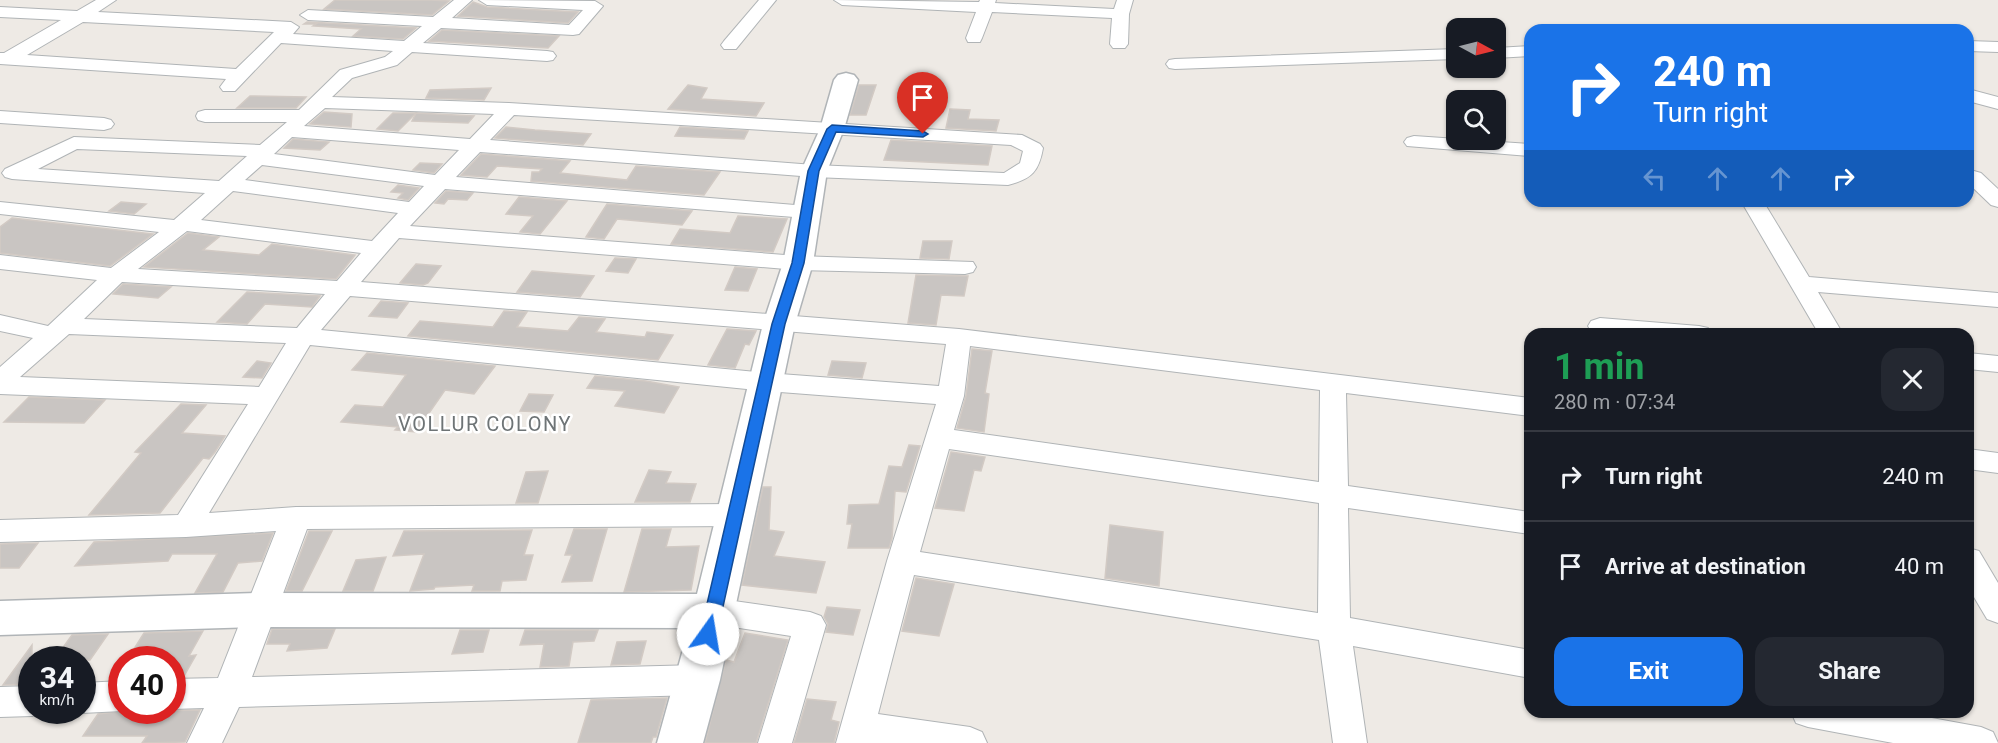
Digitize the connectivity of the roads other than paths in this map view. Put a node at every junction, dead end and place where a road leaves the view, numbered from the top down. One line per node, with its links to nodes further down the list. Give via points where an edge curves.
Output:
1 (108, 0): 11 (street)
2 (327, 0): 10 (street)
3 (464, 0): 12 (street)
4 (487, 0): 12 (street, via 594,8 573,30)
5 (768, 0): 16 (street)
6 (842, 0): 7 (street)
7 (987, 4): 8 (street); 14 (street)
8 (1123, 7): 15 (street)
9 (0, 12): 11 (street)
10 (308, 15): 12 (street); 13 (street)
11 (80, 17): 13 (street); 24 (street)
12 (438, 23): 18 (street)
13 (284, 33): 18 (street); 26 (street)
14 (974, 38)
15 (1119, 44)
16 (730, 45)
17 (1974, 46): 19 (street)
18 (410, 47): 23 (street); 29 (street, via 391,62 346,74)
19 (1998, 47)
20 (1524, 51): 21 (street)
21 (1506, 52)
22 (1446, 54): 25 (street)
23 (547, 56)
24 (3, 60): 26 (street)
25 (1175, 64)
26 (240, 75): 28 (street)
27 (846, 80): 37 (street)
28 (225, 91)
29 (323, 97): 32 (street); 34 (street)
30 (1974, 97): 31 (street)
31 (1998, 103)
32 (509, 109): 37 (street); 40 (street)
33 (206, 116): 34 (street)
34 (303, 116): 38 (street)
35 (0, 117): 36 (street)
36 (104, 124)
37 (832, 129): 43 (street); 43 (street, via 1015,139 1032,148 1030,166 1008,179)
38 (287, 131): 40 (street); 42 (street)
39 (1414, 142): 41 (street)
40 (474, 146): 43 (street); 48 (street)
41 (1524, 150)
42 (262, 154): 44 (street, via 74,143); 48 (street); 49 (street)
43 (814, 171): 54 (street)
44 (8, 172): 49 (street)
45 (1974, 177): 46 (street)
46 (1998, 179)
47 (1974, 180): 50 (street)
48 (439, 182): 53 (street); 54 (street)
49 (226, 186): 53 (street); 55 (street)
50 (1998, 201)
51 (1756, 207): 62 (street)
52 (0, 208): 55 (street)
53 (414, 209): 56 (street)
54 (807, 212): 59 (street)
55 (180, 226): 57 (street); 61 (street)
56 (394, 231): 57 (street); 59 (street)
57 (376, 248): 63 (street)
58 (0, 262): 61 (street)
59 (798, 263): 60 (street); 66 (street)
60 (965, 267)
61 (116, 275): 63 (street); 70 (street)
62 (1802, 284): 64 (street); 69 (street)
63 (343, 288): 66 (street); 71 (street)
64 (1998, 300)
65 (0, 323): 70 (street)
66 (779, 324): 72 (street); 75 (street)
67 (1600, 326): 68 (street)
68 (1624, 328)
69 (1828, 328)
70 (58, 330): 71 (street); 76 (street)
71 (303, 336): 75 (street); 78 (street)
72 (959, 337): 77 (street); 79 (street)
73 (1974, 362): 74 (street)
74 (1998, 364)
75 (767, 382): 79 (street); 85 (street)
76 (0, 383): 78 (street)
77 (1333, 384): 80 (street); 84 (street)
78 (264, 396): 88 (street)
79 (951, 396): 81 (street)
80 (1524, 406)
81 (940, 438): 84 (street); 90 (street)
82 (1974, 460): 83 (street)
83 (1998, 463)
84 (1335, 494): 87 (street); 96 (street)
85 (736, 515): 86 (street); 94 (street)
86 (296, 518): 88 (street); 93 (street)
87 (1524, 522)
88 (186, 526): 89 (street)
89 (0, 531)
90 (902, 561): 96 (street); 104 (street)
91 (1974, 570): 92 (street)
92 (1988, 595)
93 (260, 610): 94 (street); 95 (street); 99 (street)
94 (713, 611): 98 (street); 107 (street, via 810,625)
95 (0, 618)
96 (1334, 629): 97 (street); 109 (street)
97 (1524, 663)
98 (698, 680): 99 (street); 106 (street)
99 (230, 691): 100 (street); 105 (street)
100 (186, 693)
101 (18, 701): 102 (street)
102 (0, 702)
103 (1841, 718): 110 (street)
104 (856, 735): 108 (street)
105 (204, 743)
106 (680, 743)
107 (776, 743)
108 (970, 743)
109 (1350, 743)
110 (1981, 743)

